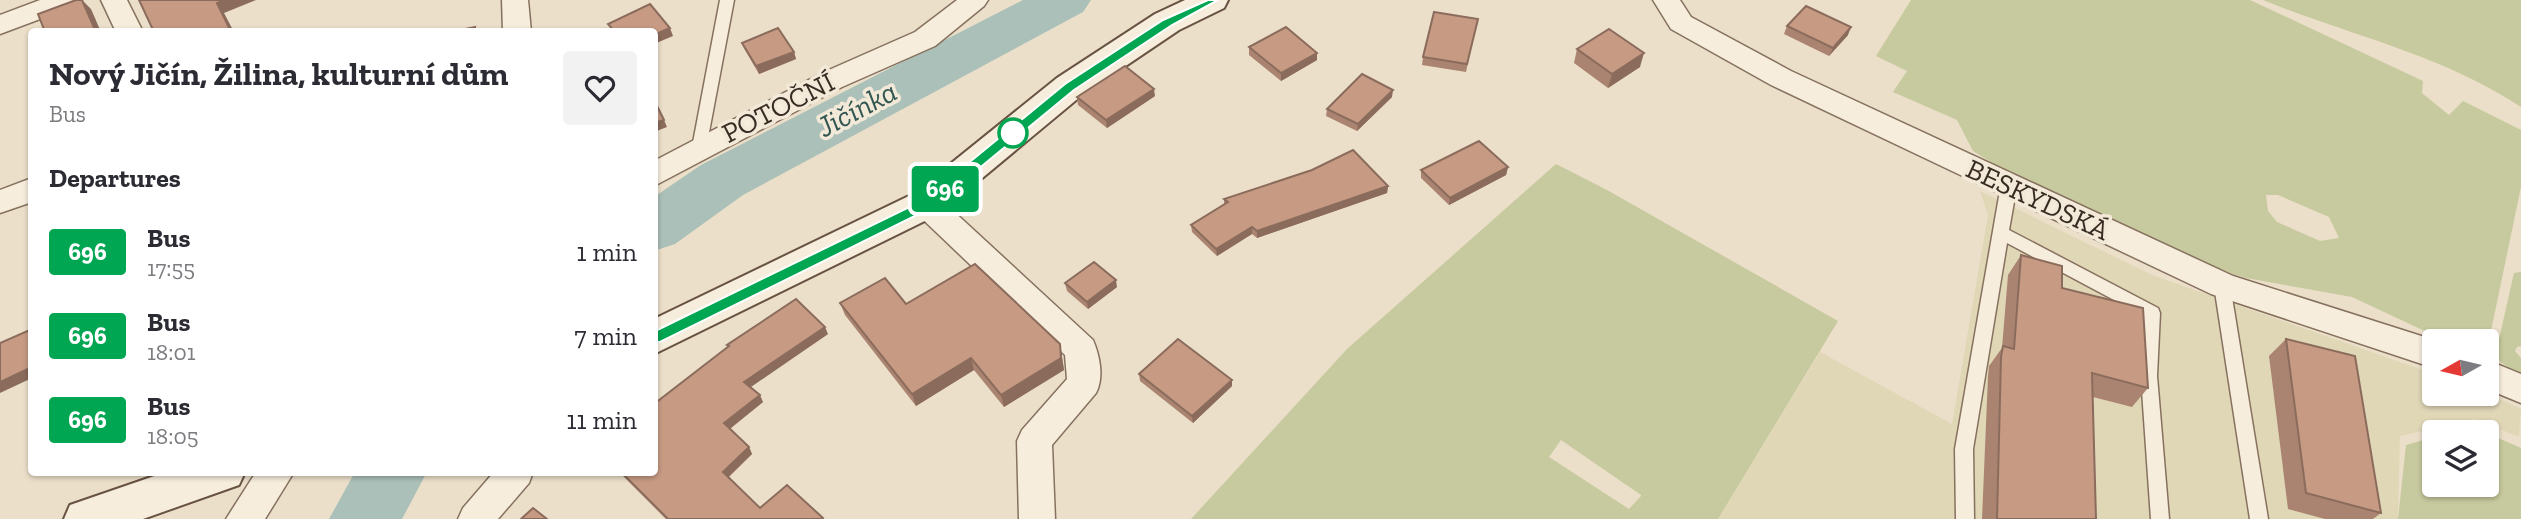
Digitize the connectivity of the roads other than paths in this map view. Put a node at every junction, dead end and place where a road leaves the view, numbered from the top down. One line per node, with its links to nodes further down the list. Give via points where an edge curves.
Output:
1 (66, 0): 8 (street)
2 (114, 0): 9 (street)
3 (515, 0): 10 (street)
4 (727, 0): 11 (lane)
5 (975, 0): 11 (street, POTOČNÍ, via 925,39 832,79)
6 (1212, 0): 16 (street, via 1167,22 1069,87)
7 (1666, 0): 13 (street, BESKYDSKÁ, via 1681,23 1781,78)
8 (0, 25)
9 (128, 28)
10 (517, 28)
11 (699, 148): 12 (street, POTOČNÍ)
12 (658, 173)
13 (2009, 185): 17 (lane); 18 (street, BESKYDSKÁ)
14 (28, 190): 15 (street)
15 (0, 202)
16 (926, 204): 19 (street); 29 (street, via 1082,350 1084,383 1034,441)
17 (2001, 233): 30 (lane, via 1964,449); 31 (lane, via 2152,313 2149,376)
18 (2222, 285): 20 (street, BESKYDSKÁ); 32 (lane)
19 (658, 336)
20 (2422, 351)
21 (2499, 379): 22 (street)
22 (2521, 389)
23 (211, 476): 26 (street)
24 (274, 476): 27 (street)
25 (513, 476): 28 (street)
26 (86, 519)
27 (244, 519)
28 (476, 519)
29 (1037, 519)
30 (1965, 519)
31 (2160, 519)
32 (2259, 519)

